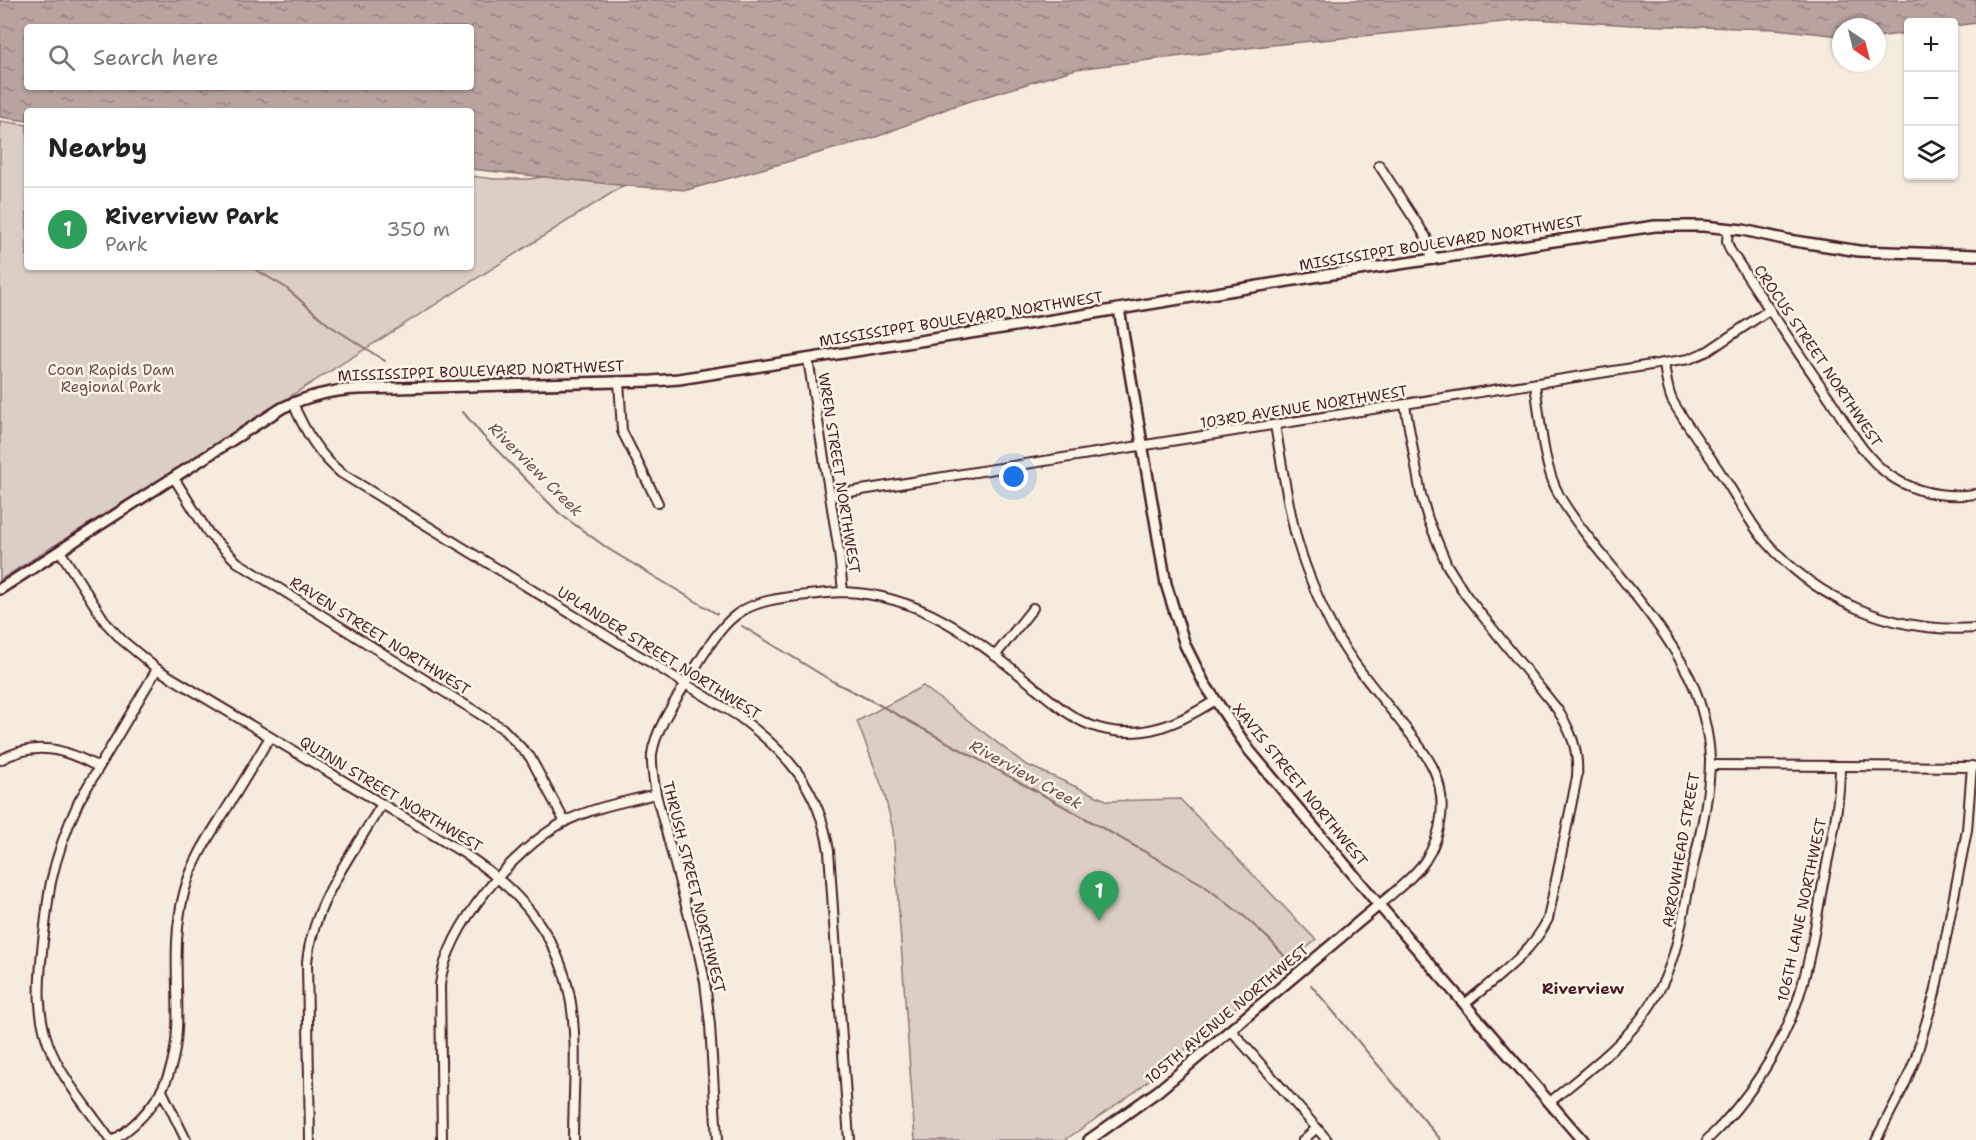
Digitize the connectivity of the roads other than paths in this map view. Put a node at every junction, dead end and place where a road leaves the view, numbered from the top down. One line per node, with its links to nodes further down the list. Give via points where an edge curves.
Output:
1 (1379, 165): 4 (street, via 1426,237)
2 (1728, 229): 3 (street, MISSISSIPPI BOULEVARD NORTHWEST, via 1847,250); 4 (street, MISSISSIPPI BOULEVARD NORTHWEST, via 1655,226); 6 (street, CROCUS STREET NORTHWEST, via 1730,250)
3 (1976, 255)
4 (1433, 260): 5 (street, MISSISSIPPI BOULEVARD NORTHWEST)
5 (1119, 309): 7 (street, MISSISSIPPI BOULEVARD NORTHWEST); 14 (street, XAVIS STREET NORTHWEST)
6 (1769, 310): 8 (street, 103RD AVENUE NORTHWEST, via 1699,356); 16 (street, CROCUS STREET NORTHWEST, via 1879,467 1921,491 1944,496)
7 (808, 359): 9 (street, MISSISSIPPI BOULEVARD NORTHWEST, via 679,379); 17 (street, WREN STREET NORTHWEST)
8 (1664, 364): 10 (street, 103RD AVENUE NORTHWEST); 23 (street, via 1672,400 1752,523 1801,576 1844,604 1882,619 1929,628)
9 (618, 381): 11 (street, MISSISSIPPI BOULEVARD NORTHWEST, via 346,389); 18 (street, via 622,431)
10 (1535, 385): 12 (street, 103RD AVENUE NORTHWEST); 30 (street, ARROWHEAD STREET, via 1547,460 1556,488 1571,514 1678,657 1701,710)
11 (293, 403): 15 (street, MISSISSIPPI BOULEVARD NORTHWEST); 26 (street, UPLANDER STREET NORTHWEST, via 314,445 341,473)
12 (1405, 405): 13 (street, 103RD AVENUE NORTHWEST); 39 (street, via 1421,495 1447,565 1465,594 1557,709 1577,753 1576,777 1548,919 1526,950)
13 (1275, 425): 14 (street, 103RD AVENUE NORTHWEST); 38 (street, via 1294,529 1328,618 1358,668 1428,758 1439,786 1440,825 1432,849 1414,874)
14 (1142, 446): 17 (street, 103RD AVENUE NORTHWEST); 27 (street, XAVIS STREET NORTHWEST, via 1172,606 1185,645)
15 (174, 478): 19 (street, MISSISSIPPI BOULEVARD NORTHWEST); 36 (street, RAVEN STREET NORTHWEST, via 209,534 237,562 502,728 530,757)
16 (1976, 494)
17 (830, 495): 21 (street, WREN STREET NORTHWEST)
18 (658, 503)
19 (60, 551): 20 (street, MISSISSIPPI BOULEVARD NORTHWEST); 25 (street, QUINN STREET NORTHWEST, via 106,623)
20 (0, 589)
21 (843, 592): 24 (street, THRUSH STREET NORTHWEST, via 883,598 929,612 966,633); 26 (street, THRUSH STREET NORTHWEST, via 769,600 743,609 723,627)
22 (1033, 608): 24 (street)
23 (1976, 628)
24 (995, 656): 27 (street, THRUSH STREET NORTHWEST, via 1070,714 1099,728 1130,732 1161,729)
25 (157, 669): 28 (street, QUINN STREET NORTHWEST); 33 (street)
26 (686, 684): 34 (street, THRUSH STREET NORTHWEST, via 654,744); 50 (street, UPLANDER STREET NORTHWEST, via 766,738 803,778 821,814 829,851)
27 (1214, 701): 38 (street, XAVIS STREET NORTHWEST, via 1249,750)
28 (270, 737): 35 (street, QUINN STREET NORTHWEST); 41 (street, via 208,838 184,892 176,938 178,1036)
29 (0, 760): 33 (street, via 21,751 56,749)
30 (1710, 765): 31 (street); 42 (street, ARROWHEAD STREET, via 1678,940 1659,992 1622,1039)
31 (1840, 766): 32 (street); 55 (street, 106TH LANE NORTHWEST, via 1837,812 1798,999 1761,1075)
32 (1974, 766): 56 (street, via 1967,830 1935,993 1915,1060)
33 (98, 767): 44 (street, via 58,851 49,892 39,993 42,1026 52,1054)
34 (656, 794): 36 (street, via 596,809); 49 (street, THRUSH STREET NORTHWEST, via 705,982)
35 (382, 804): 37 (street, QUINN STREET NORTHWEST); 46 (street, via 325,898 311,933 307,962)
36 (565, 822): 37 (street, via 539,838)
37 (498, 877): 47 (street, via 452,942 441,972); 48 (street, QUINN STREET NORTHWEST, via 544,932 567,985 574,1035)
38 (1379, 905): 39 (street, XAVIS STREET NORTHWEST); 40 (street, 105TH AVENUE NORTHWEST)
39 (1465, 1004): 42 (street, XAVIS STREET NORTHWEST)
40 (1231, 1030): 43 (street); 51 (street, 105TH AVENUE NORTHWEST, via 1150,1098)
41 (162, 1091): 44 (street, via 141,1120); 45 (street)
42 (1550, 1102): 54 (street, XAVIS STREET NORTHWEST)
43 (1317, 1128): 52 (street); 53 (street)
44 (112, 1140)
45 (186, 1140)
46 (310, 1140)
47 (442, 1140)
48 (573, 1140)
49 (717, 1140)
50 (849, 1140)
51 (1089, 1140)
52 (1303, 1140)
53 (1327, 1140)
54 (1582, 1140)
55 (1707, 1140)
56 (1876, 1140)

